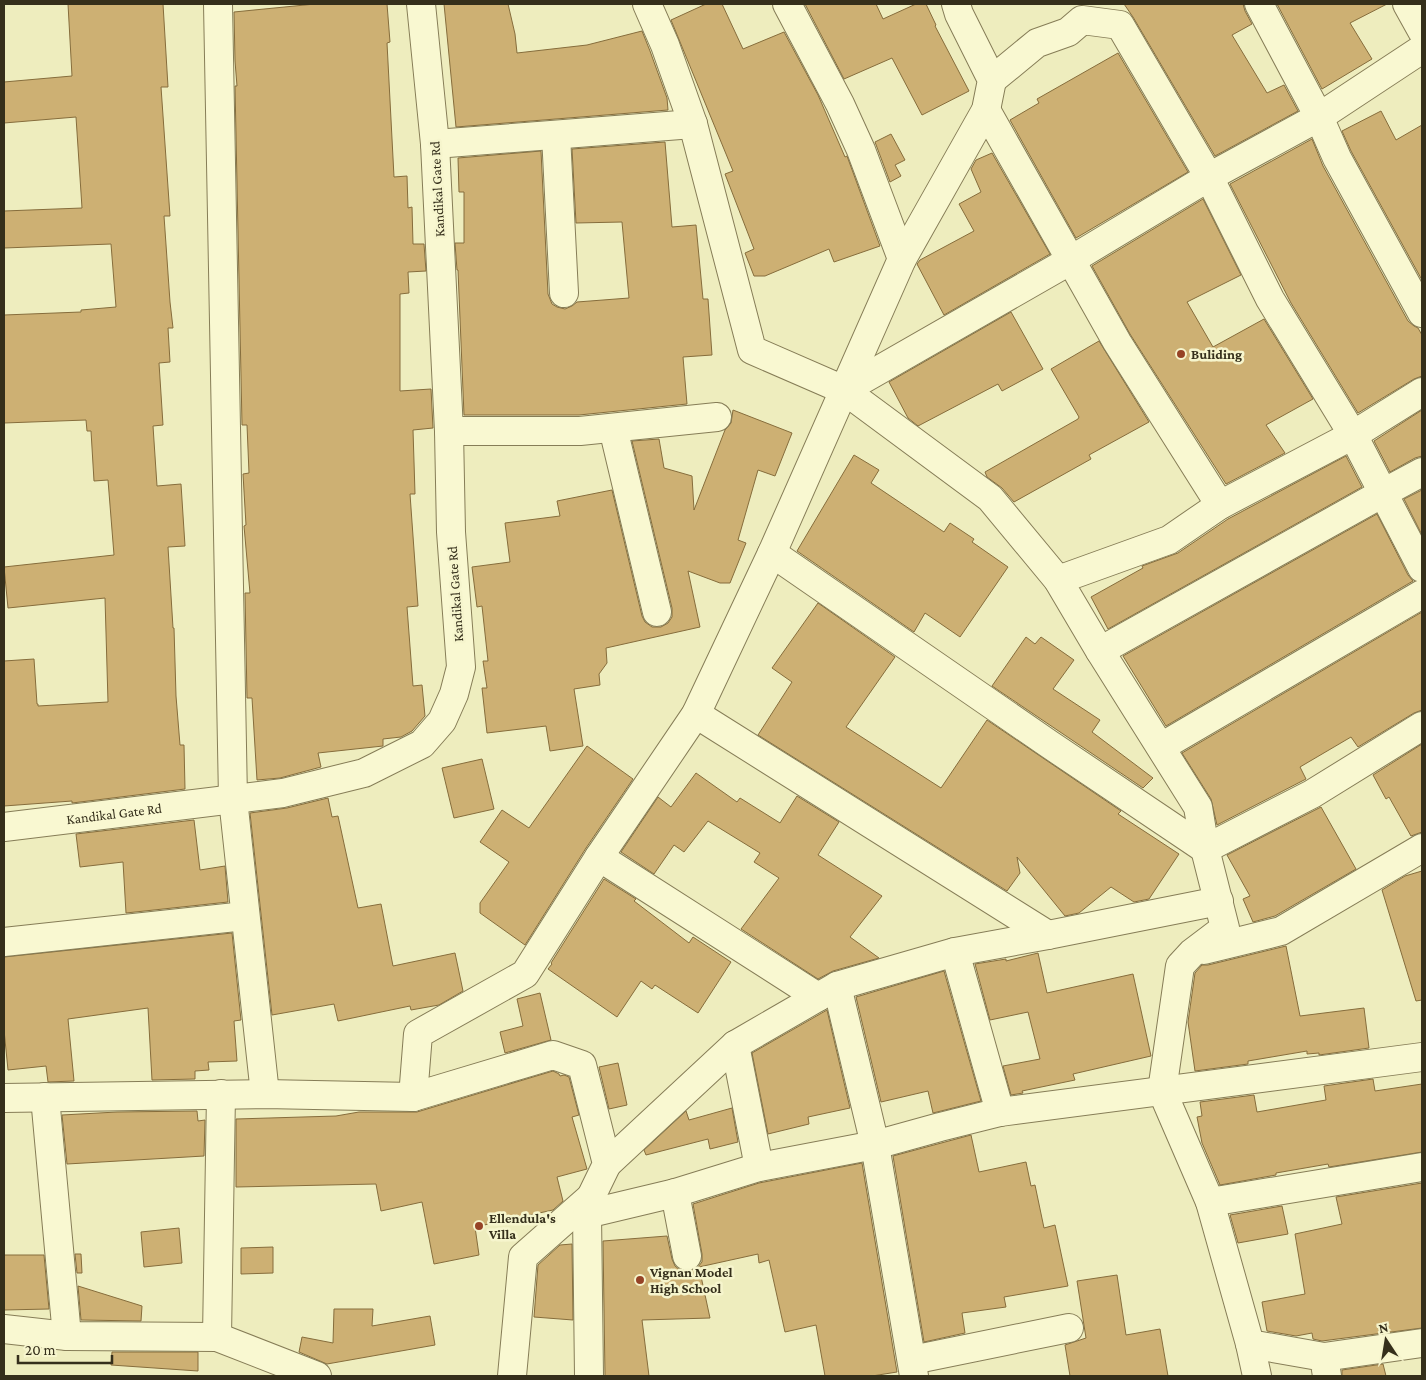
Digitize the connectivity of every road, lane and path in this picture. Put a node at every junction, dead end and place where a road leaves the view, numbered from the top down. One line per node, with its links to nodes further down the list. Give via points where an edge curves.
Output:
1 (218, 4): 39 (street)
2 (421, 4): 15 (street, Kandikal Gate Rd)
3 (647, 4): 13 (street)
4 (788, 4): 17 (street, via 861,150)
5 (956, 4): 10 (street)
6 (1258, 4): 12 (street)
7 (1407, 4): 8 (street)
8 (1422, 31)
9 (1422, 49): 12 (street)
10 (992, 80): 11 (street); 16 (street, via 1037,44 1068,32 1082,20 1120,25)
11 (986, 110): 17 (street); 18 (street)
12 (1319, 118): 16 (street); 20 (street, via 1337,158)
13 (693, 124): 14 (street); 21 (street, via 752,350)
14 (556, 135): 15 (street); 19 (street)
15 (435, 144): 25 (street, Kandikal Gate Rd)
16 (1209, 176): 18 (street); 26 (street, via 1270,299)
17 (902, 259): 21 (street)
18 (1071, 260): 21 (street); 29 (street, via 1117,342)
19 (564, 293)
20 (1422, 313)
21 (844, 390): 30 (street); 32 (street, via 990,498)
22 (1422, 392): 26 (street)
23 (717, 417): 24 (street)
24 (613, 428): 25 (street); 34 (street)
25 (449, 431): 39 (street, Kandikal Gate Rd, via 451,532 461,667 442,721 422,744 364,773 283,794)
26 (1353, 435): 28 (street); 29 (street)
27 (1422, 472): 28 (street)
28 (1383, 492): 31 (street); 35 (street)
29 (1220, 505): 32 (street, via 1169,540)
30 (772, 552): 36 (street); 41 (street)
31 (1422, 568)
32 (1058, 580): 35 (street)
33 (1422, 594): 38 (street)
34 (657, 612)
35 (1100, 651): 38 (street)
36 (696, 714): 43 (street); 46 (street)
37 (1422, 726): 41 (street, via 1312,794)
38 (1162, 748): 41 (street, via 1198,807)
39 (233, 799): 40 (street, Kandikal Gate Rd); 45 (street)
40 (4, 828)
41 (1205, 848): 44 (street)
42 (1422, 848): 49 (street, via 1281,930)
43 (599, 857): 50 (street); 57 (street, via 525,974 418,1034)
44 (1219, 902): 46 (street); 49 (street, via 1225,928)
45 (245, 916): 47 (street); 55 (street)
46 (1048, 935): 48 (street)
47 (4, 942)
48 (954, 952): 50 (street); 59 (street)
49 (1192, 953): 53 (street, via 1180,966)
50 (828, 992): 51 (street); 60 (street)
51 (735, 1045): 61 (street); 62 (street)
52 (1422, 1057): 53 (street)
53 (1162, 1091): 59 (street); 65 (street)
54 (221, 1094): 55 (street); 56 (street); 71 (street)
55 (266, 1094): 57 (street)
56 (46, 1097): 58 (street); 70 (street)
57 (413, 1097): 61 (street, via 553,1056 582,1065)
58 (4, 1098)
59 (1000, 1112): 60 (street)
60 (875, 1145): 62 (street); 75 (street)
61 (607, 1164): 66 (street)
62 (759, 1167): 64 (street)
63 (1422, 1167): 65 (street)
64 (675, 1193): 66 (street); 67 (street)
65 (1210, 1202): 73 (street)
66 (589, 1206): 77 (street, via 523,1257); 78 (street)
67 (687, 1256)
68 (1069, 1328): 75 (street)
69 (4, 1330): 70 (street)
70 (67, 1336): 71 (street)
71 (217, 1337): 76 (street)
72 (1422, 1343): 74 (street)
73 (1250, 1344): 74 (street); 79 (street)
74 (1326, 1367)
75 (913, 1368)
76 (316, 1376)
77 (512, 1376)
78 (589, 1376)
79 (1257, 1376)

